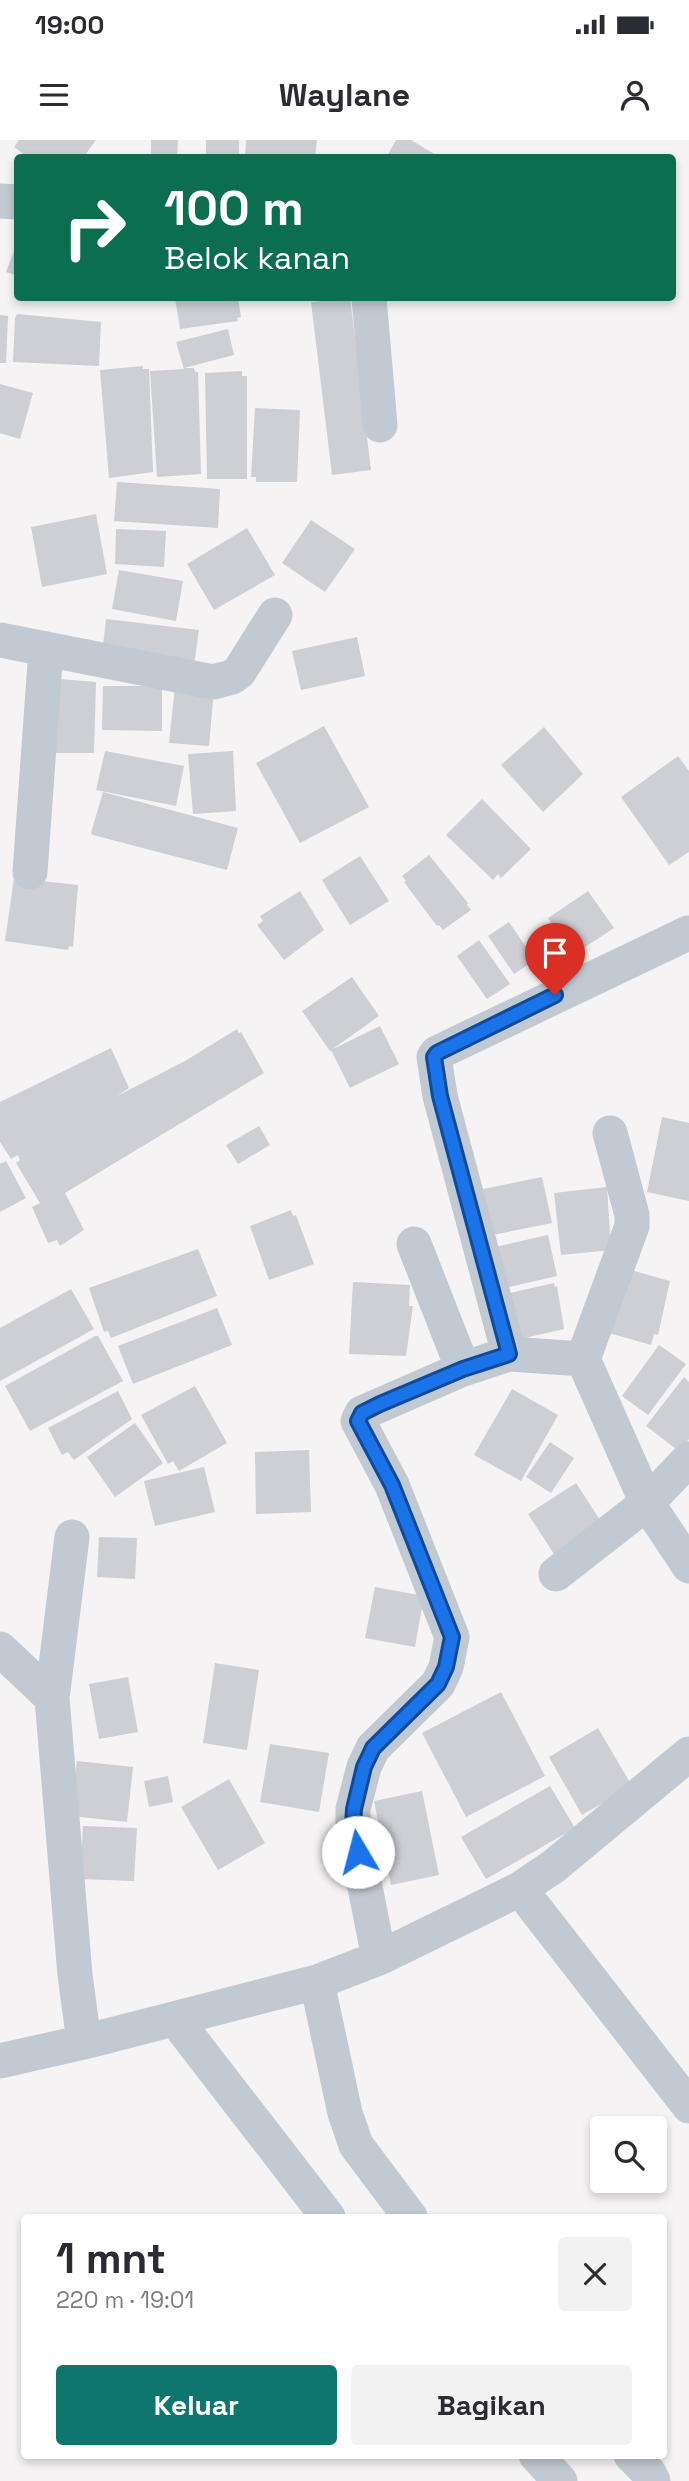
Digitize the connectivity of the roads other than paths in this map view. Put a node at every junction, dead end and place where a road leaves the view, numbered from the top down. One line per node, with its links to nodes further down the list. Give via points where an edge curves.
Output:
1 (369, 301): 2 (street)
2 (380, 425)
3 (275, 615): 5 (street, via 239,672 213,682)
4 (0, 640): 5 (street)
5 (46, 649): 6 (street)
6 (30, 872)
7 (688, 933): 10 (street, via 510,1016 434,1057 440,1096)
8 (610, 1133): 11 (street, via 632,1226)
9 (414, 1244): 12 (street)
10 (509, 1354): 11 (street); 12 (street)
11 (583, 1359): 14 (street)
12 (463, 1369): 22 (street, via 380,1404 362,1413 358,1421 392,1485 452,1637 438,1684 373,1748 354,1809 353,1826)
13 (689, 1459): 14 (street)
14 (647, 1503): 16 (street); 17 (street)
15 (72, 1537): 19 (street)
16 (689, 1566)
17 (556, 1574)
18 (0, 1649): 19 (street)
19 (52, 1698): 25 (street)
20 (689, 1754): 21 (street)
21 (520, 1889): 22 (street); 27 (street)
22 (379, 1958): 23 (street)
23 (317, 1982): 24 (street); 29 (street, via 356,2146)
24 (175, 2019): 25 (street); 28 (street)
25 (84, 2042): 26 (street)
26 (0, 2061)
27 (689, 2106)
28 (326, 2214)
29 (408, 2214)
30 (540, 2459): 32 (street)
31 (635, 2459): 33 (street)
32 (560, 2481)
33 (653, 2481)

